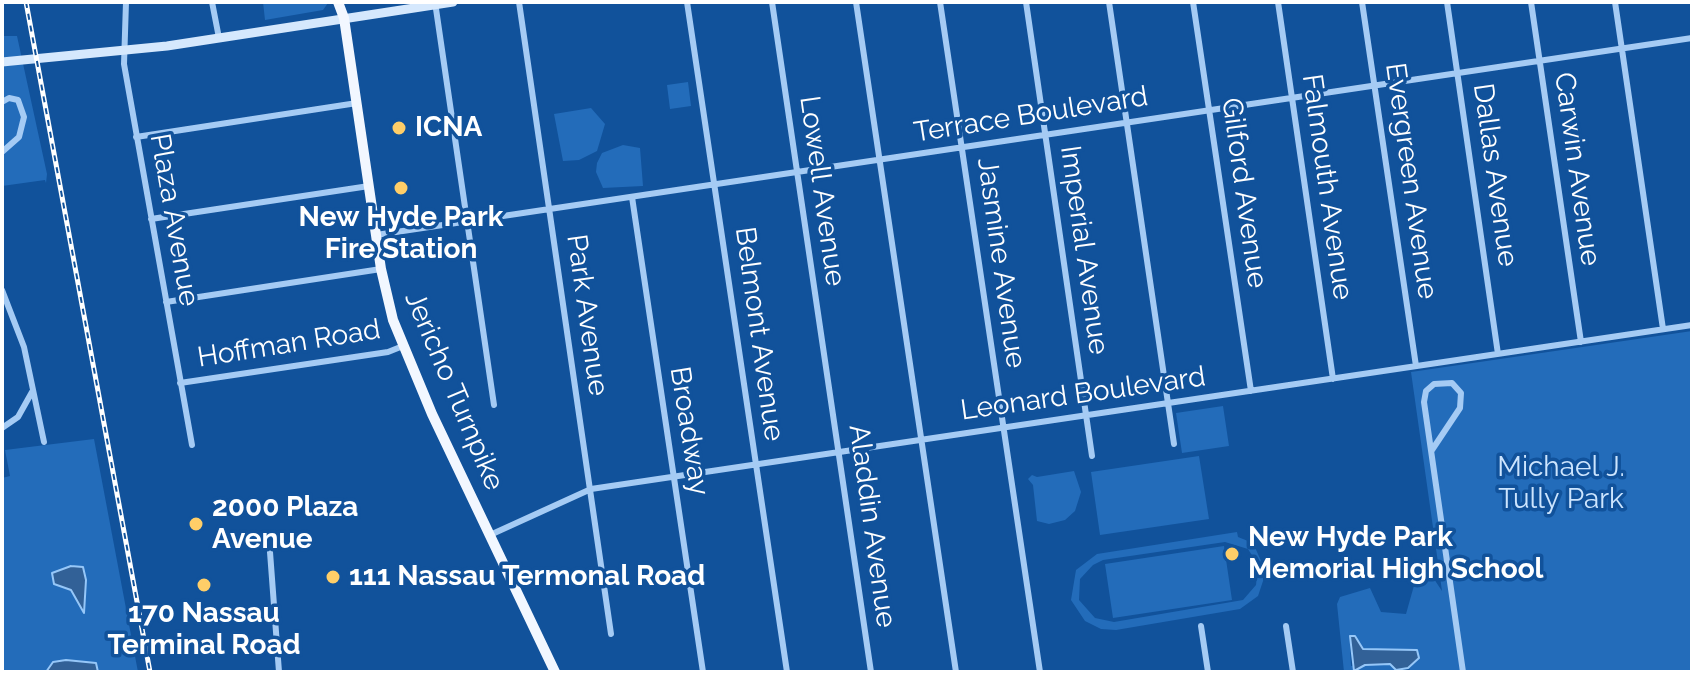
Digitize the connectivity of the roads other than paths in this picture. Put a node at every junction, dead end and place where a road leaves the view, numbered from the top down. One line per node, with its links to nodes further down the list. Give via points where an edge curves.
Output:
1 (126, 2): 24 (street, Plaza Avenue)
2 (212, 2): 21 (street)
3 (338, 2): 20 (main road, Jericho Turnpike)
4 (347, 2): 20 (main road, Jericho Turnpike)
5 (453, 2): 19 (main road)
6 (519, 2): 43 (street, Park Avenue)
7 (687, 2): 40 (street, Belmont Avenue)
8 (772, 2): 39 (street, Lowell Avenue)
9 (856, 2): 38 (street)
10 (940, 2): 36 (street, Jasmine Avenue)
11 (1026, 2): 34 (street, Imperial Avenue)
12 (1109, 2): 33 (street)
13 (1193, 2): 32 (street, Gilford Avenue)
14 (1278, 2): 29 (street, Falmouth Avenue)
15 (1362, 2): 28 (street, Evergreen Avenue)
16 (1447, 2): 27 (street, Dallas Avenue)
17 (1531, 2): 25 (street, Carwin Avenue)
18 (1615, 2): 23 (street)
19 (435, 3): 20 (main road); 45 (street)
20 (344, 18): 21 (main road); 31 (main road, Jericho Turnpike)
21 (219, 38): 24 (main road)
22 (1692, 38): 23 (street, Terrace Boulevard)
23 (1622, 49): 25 (street, Terrace Boulevard); 51 (street)
24 (123, 50): 26 (main road); 35 (street, Plaza Avenue)
25 (1539, 61): 27 (street, Terrace Boulevard); 52 (street, Carwin Avenue)
26 (2, 62)
27 (1458, 73): 28 (street, Terrace Boulevard); 54 (street, Dallas Avenue)
28 (1374, 86): 29 (street, Terrace Boulevard); 55 (street, Evergreen Avenue)
29 (1292, 98): 32 (street, Terrace Boulevard); 56 (street, Falmouth Avenue)
30 (2, 102): 37 (street, via 18,100 24,117 19,137)
31 (357, 103): 35 (street); 41 (main road, Jericho Turnpike)
32 (1209, 111): 33 (street, Terrace Boulevard); 60 (street, Gilford Avenue)
33 (1127, 123): 34 (street, Terrace Boulevard); 61 (street)
34 (1045, 135): 36 (street, Terrace Boulevard); 63 (street, Imperial Avenue)
35 (136, 137): 44 (street, Plaza Avenue)
36 (962, 148): 38 (street, Terrace Boulevard); 67 (street, Jasmine Avenue)
37 (2, 152)
38 (879, 160): 39 (street, Terrace Boulevard); 68 (street)
39 (797, 172): 40 (street, Terrace Boulevard); 58 (street, Lowell Avenue)
40 (715, 184): 42 (street, Terrace Boulevard); 75 (street, Belmont Avenue)
41 (369, 186): 44 (street); 46 (main road, Jericho Turnpike)
42 (632, 197): 43 (street, Terrace Boulevard); 76 (street, Broadway)
43 (549, 209): 45 (street, Terrace Boulevard); 77 (street, Park Avenue)
44 (151, 219): 49 (street, Plaza Avenue)
45 (467, 222): 46 (street, Terrace Boulevard); 62 (street)
46 (376, 235): 47 (main road, Jericho Turnpike)
47 (381, 269): 49 (street); 53 (main road, Jericho Turnpike)
48 (2, 290): 59 (street, via 24,347)
49 (166, 302): 57 (street, Plaza Avenue)
50 (1692, 325): 51 (street, Leonard Boulevard)
51 (1663, 329): 52 (street, Leonard Boulevard)
52 (1581, 342): 54 (street, Leonard Boulevard)
53 (403, 346): 57 (street, Hoffman Road); 78 (main road, Jericho Turnpike)
54 (1498, 354): 55 (street, Leonard Boulevard)
55 (1416, 366): 56 (street, Leonard Boulevard)
56 (1333, 379): 60 (street, Leonard Boulevard)
57 (180, 383): 71 (street, Plaza Avenue)
58 (829, 386): 73 (street, Aladdin Avenue)
59 (32, 390): 64 (street); 65 (street)
60 (1251, 391): 61 (street, Leonard Boulevard)
61 (1168, 403): 63 (street, Leonard Boulevard); 70 (street)
62 (494, 405)
63 (1086, 415): 67 (street, Leonard Boulevard); 74 (street, Imperial Avenue)
64 (18, 417): 65 (street); 66 (street)
65 (38, 418): 69 (street)
66 (2, 428)
67 (1004, 428): 68 (street, Leonard Boulevard); 89 (street, Jasmine Avenue)
68 (921, 440): 73 (street, Leonard Boulevard); 88 (street)
69 (44, 442)
70 (1174, 444)
71 (192, 445)
72 (1432, 450): 72 (street, via 1460,408 1461,393 1452,383 1439,382 1426,391); 92 (street)
73 (839, 452): 75 (street, Leonard Boulevard); 87 (street, Aladdin Avenue)
74 (1092, 456)
75 (757, 465): 76 (street, Leonard Boulevard); 86 (street, Belmont Avenue)
76 (674, 477): 77 (street, Leonard Boulevard); 85 (street, Broadway)
77 (591, 489): 78 (street, Leonard Boulevard); 82 (street, Park Avenue)
78 (490, 535): 84 (main road, Jericho Turnpike)
79 (270, 552): 83 (street)
80 (1201, 626): 90 (street)
81 (1286, 626): 91 (street)
82 (611, 634)
83 (279, 672)
84 (555, 672)
85 (703, 672)
86 (787, 672)
87 (871, 672)
88 (956, 672)
89 (1040, 672)
90 (1208, 672)
91 (1293, 672)
92 (1463, 672)

